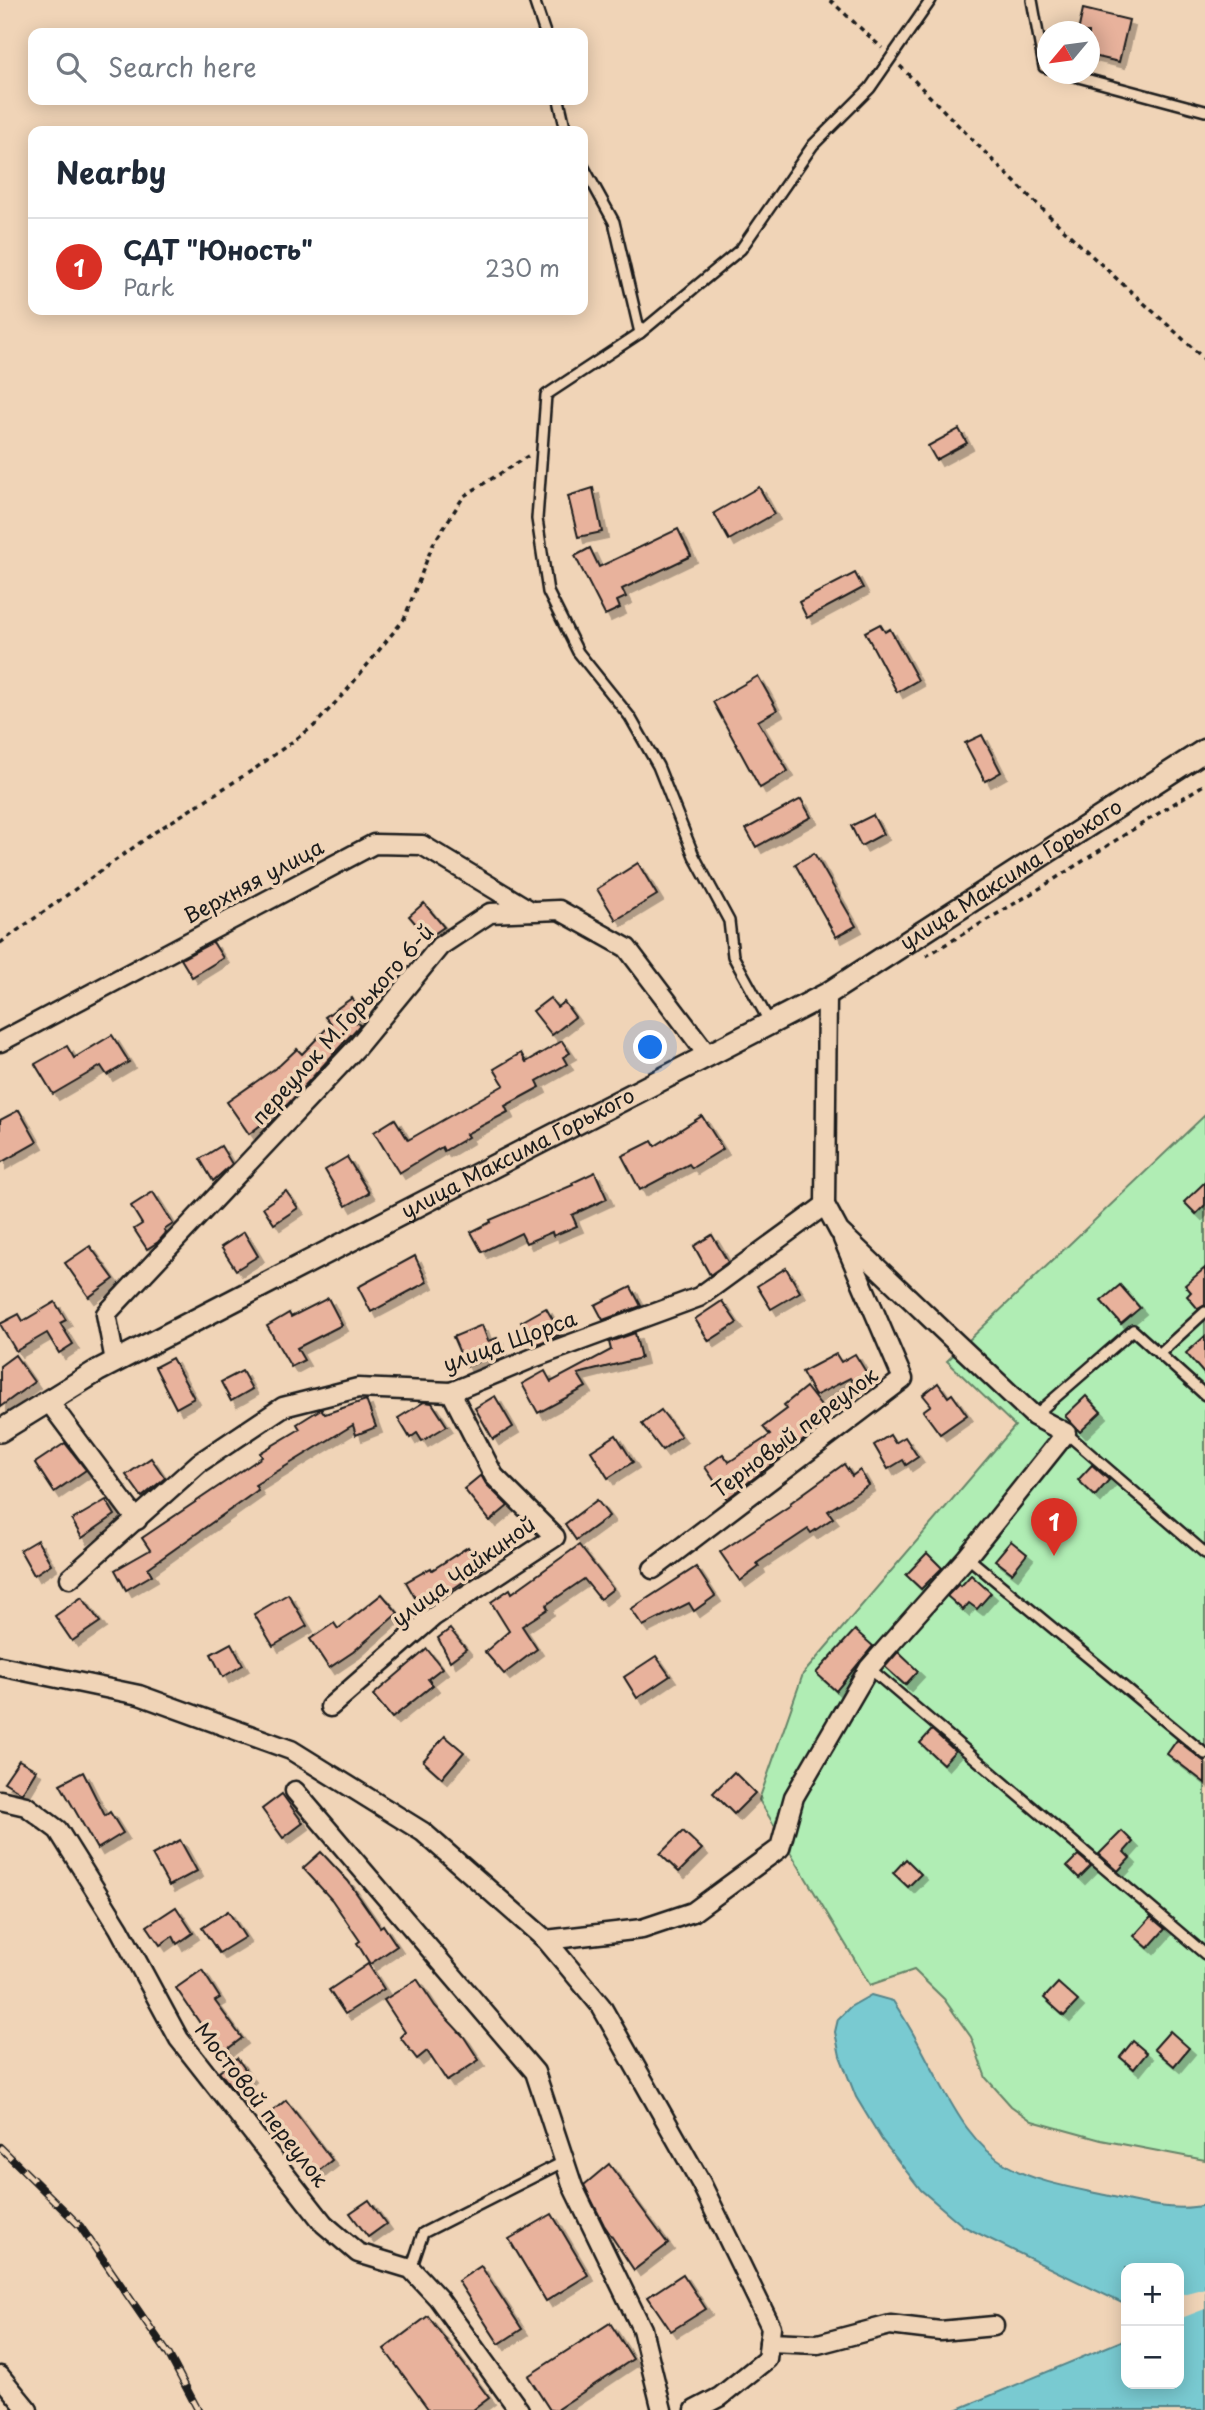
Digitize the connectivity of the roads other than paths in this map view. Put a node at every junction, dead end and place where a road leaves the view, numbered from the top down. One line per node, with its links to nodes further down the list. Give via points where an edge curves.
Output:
1 (534, 0): 4 (lane)
2 (931, 0): 11 (lane, via 870,88 813,145 741,249)
3 (1032, 0): 5 (lane)
4 (543, 28)
5 (1037, 28)
6 (1100, 83): 8 (lane)
7 (560, 105): 9 (lane)
8 (1205, 111)
9 (565, 126)
10 (588, 175): 11 (lane, via 614,222)
11 (640, 333): 15 (lane, via 546,395 537,519 548,592 578,652 630,717 658,766 694,856 729,920 733,956)
12 (1205, 750): 14 (street, улица Максима Горького)
13 (531, 912): 16 (street, Верхняя улица, via 422,845 374,845); 17 (street, переулок М.Горького 6-й, via 559,910 627,948); 22 (street, переулок М.Горького 6-й, via 490,913 440,946 356,1047 106,1314)
14 (827, 994): 15 (street, улица Максима Горького); 18 (street)
15 (770, 1023): 17 (street, улица Максима Горького)
16 (0, 1042)
17 (707, 1055): 22 (street, улица Максима Горького)
18 (825, 1205): 19 (street); 23 (street, улица Щорса, via 699,1297)
19 (839, 1231): 26 (street); 32 (street, Терновый переулок, via 903,1379)
20 (1205, 1312): 21 (lane)
21 (1159, 1354): 24 (lane); 26 (lane, via 1133,1330)
22 (115, 1361): 25 (street, улица Максима Горького)
23 (451, 1392): 29 (street, улица Щорса, via 358,1388 283,1407 199,1463); 36 (street, улица Чайкиной, via 494,1476 555,1537 433,1617)
24 (1205, 1395)
25 (49, 1402): 27 (street, улица Максима Горького); 29 (street)
26 (1034, 1416): 28 (street)
27 (0, 1431)
28 (1066, 1433): 30 (lane); 31 (street)
29 (137, 1520): 33 (street, улица Щорса)
30 (1205, 1553)
31 (967, 1557): 35 (street); 37 (lane)
32 (653, 1569)
33 (70, 1578)
34 (0, 1666): 40 (street, via 139,1695 291,1751 423,1832)
35 (869, 1668): 40 (street, via 794,1797 780,1848 693,1912 642,1929); 41 (lane)
36 (330, 1707)
37 (1205, 1754)
38 (295, 1791): 42 (street, via 535,2072)
39 (0, 1800): 43 (street, Мостовой переулок, via 26,1806 58,1830 119,1927 179,2039 324,2224 358,2253)
40 (546, 1940): 45 (street, via 601,2006 701,2183 771,2327)
41 (1205, 1954)
42 (565, 2161): 43 (lane, via 423,2233); 49 (street, via 573,2187 642,2329)
43 (411, 2269): 48 (street, Мостовой переулок, via 439,2298)
44 (994, 2326): 45 (street, via 940,2331 890,2325 818,2344)
45 (768, 2351): 50 (street, via 720,2397)
46 (0, 2376): 47 (street)
47 (28, 2410)
48 (519, 2410)
49 (662, 2410)
50 (695, 2410)

